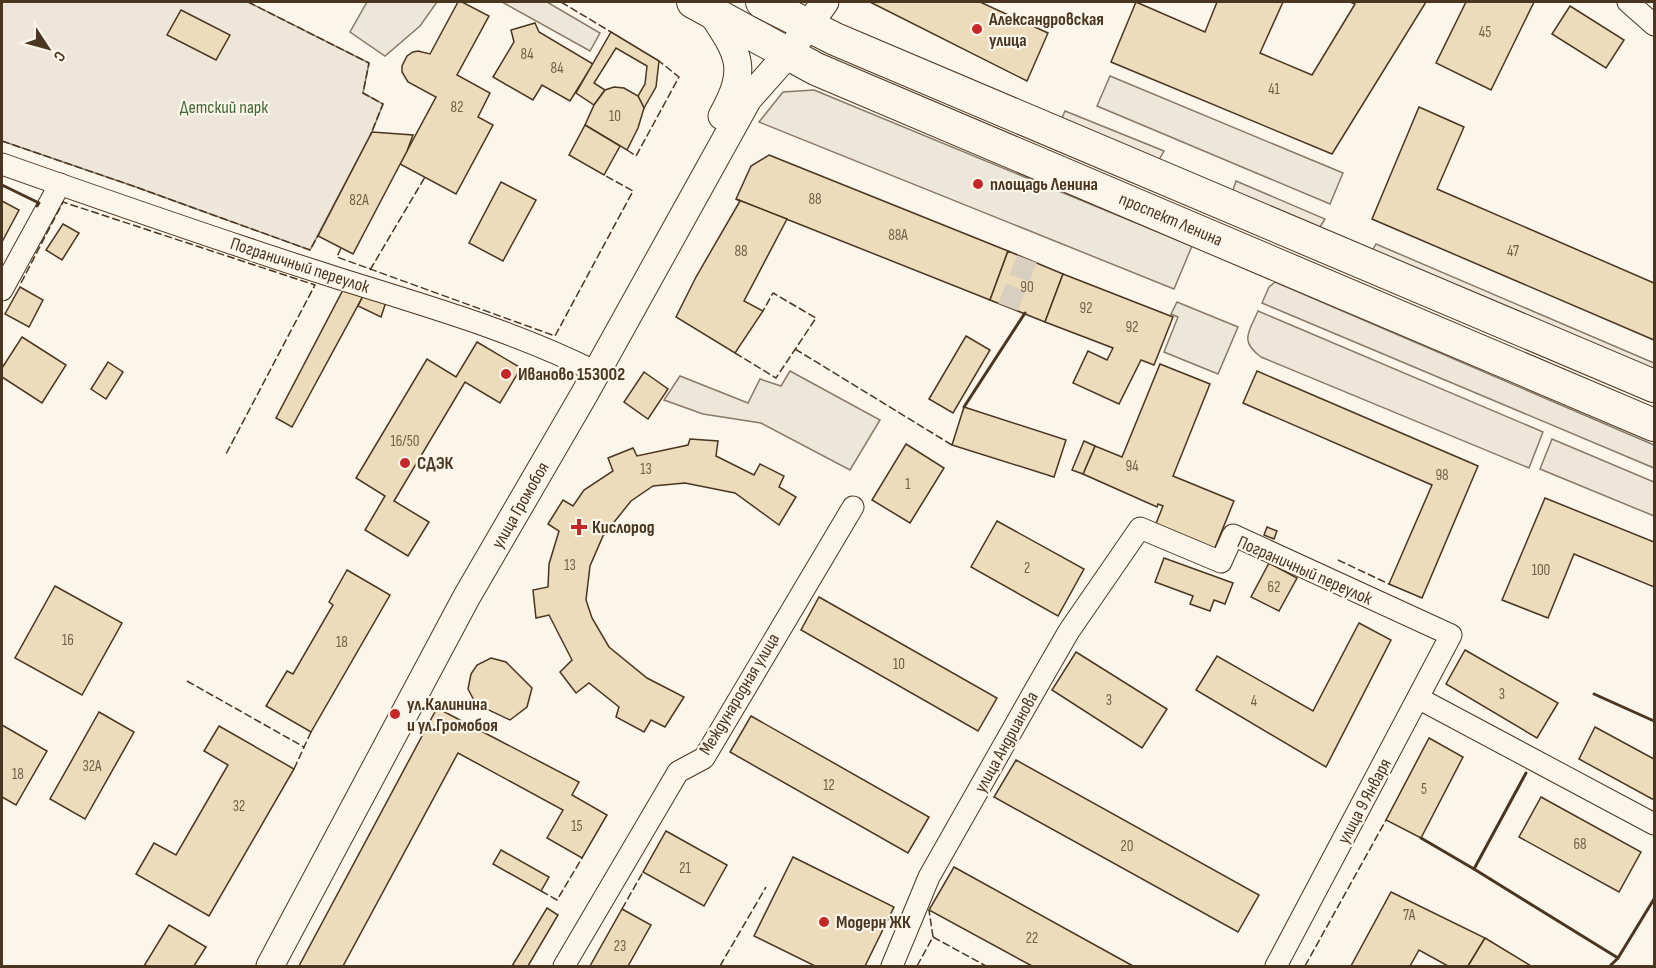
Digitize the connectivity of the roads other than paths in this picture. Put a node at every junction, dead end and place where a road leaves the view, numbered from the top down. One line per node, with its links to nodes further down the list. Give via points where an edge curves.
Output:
1 (762, 2): 4 (highway, проспект Ленина)
2 (1628, 2): 5 (street)
3 (702, 7): 6 (highway, проспект Ленина); 7 (main road, улица Громобоя, via 732,43 738,60)
4 (817, 14): 6 (main road, улица Громобоя); 12 (highway, проспект Ленина)
5 (1654, 25)
6 (787, 54): 7 (main road, улица Громобоя); 11 (main road, улица Громобоя, via 748,99); 13 (highway, проспект Ленина)
7 (735, 92): 11 (main road, улица Громобоя)
8 (2, 164): 9 (street, Пограничный переулок)
9 (60, 184): 10 (street); 11 (street, Пограничный переулок, via 420,303)
10 (2, 290)
11 (589, 368): 19 (main road, улица Громобоя, via 346,787); 20 (main road, улица Громобоя)
12 (1654, 386)
13 (1654, 425)
14 (853, 507): 21 (street, Международная улица, via 704,758 678,772)
15 (1140, 528): 16 (street, Пограничный переулок, via 1221,562 1233,535); 22 (street, улица Андрианова, via 1069,631 1035,690 929,878)
16 (1451, 635): 17 (street, улица 9 Января)
17 (1418, 699): 18 (street); 23 (street, улица 9 Января)
18 (1654, 824)
19 (250, 966)
20 (270, 966)
21 (564, 966)
22 (892, 966)
23 (1276, 966)

